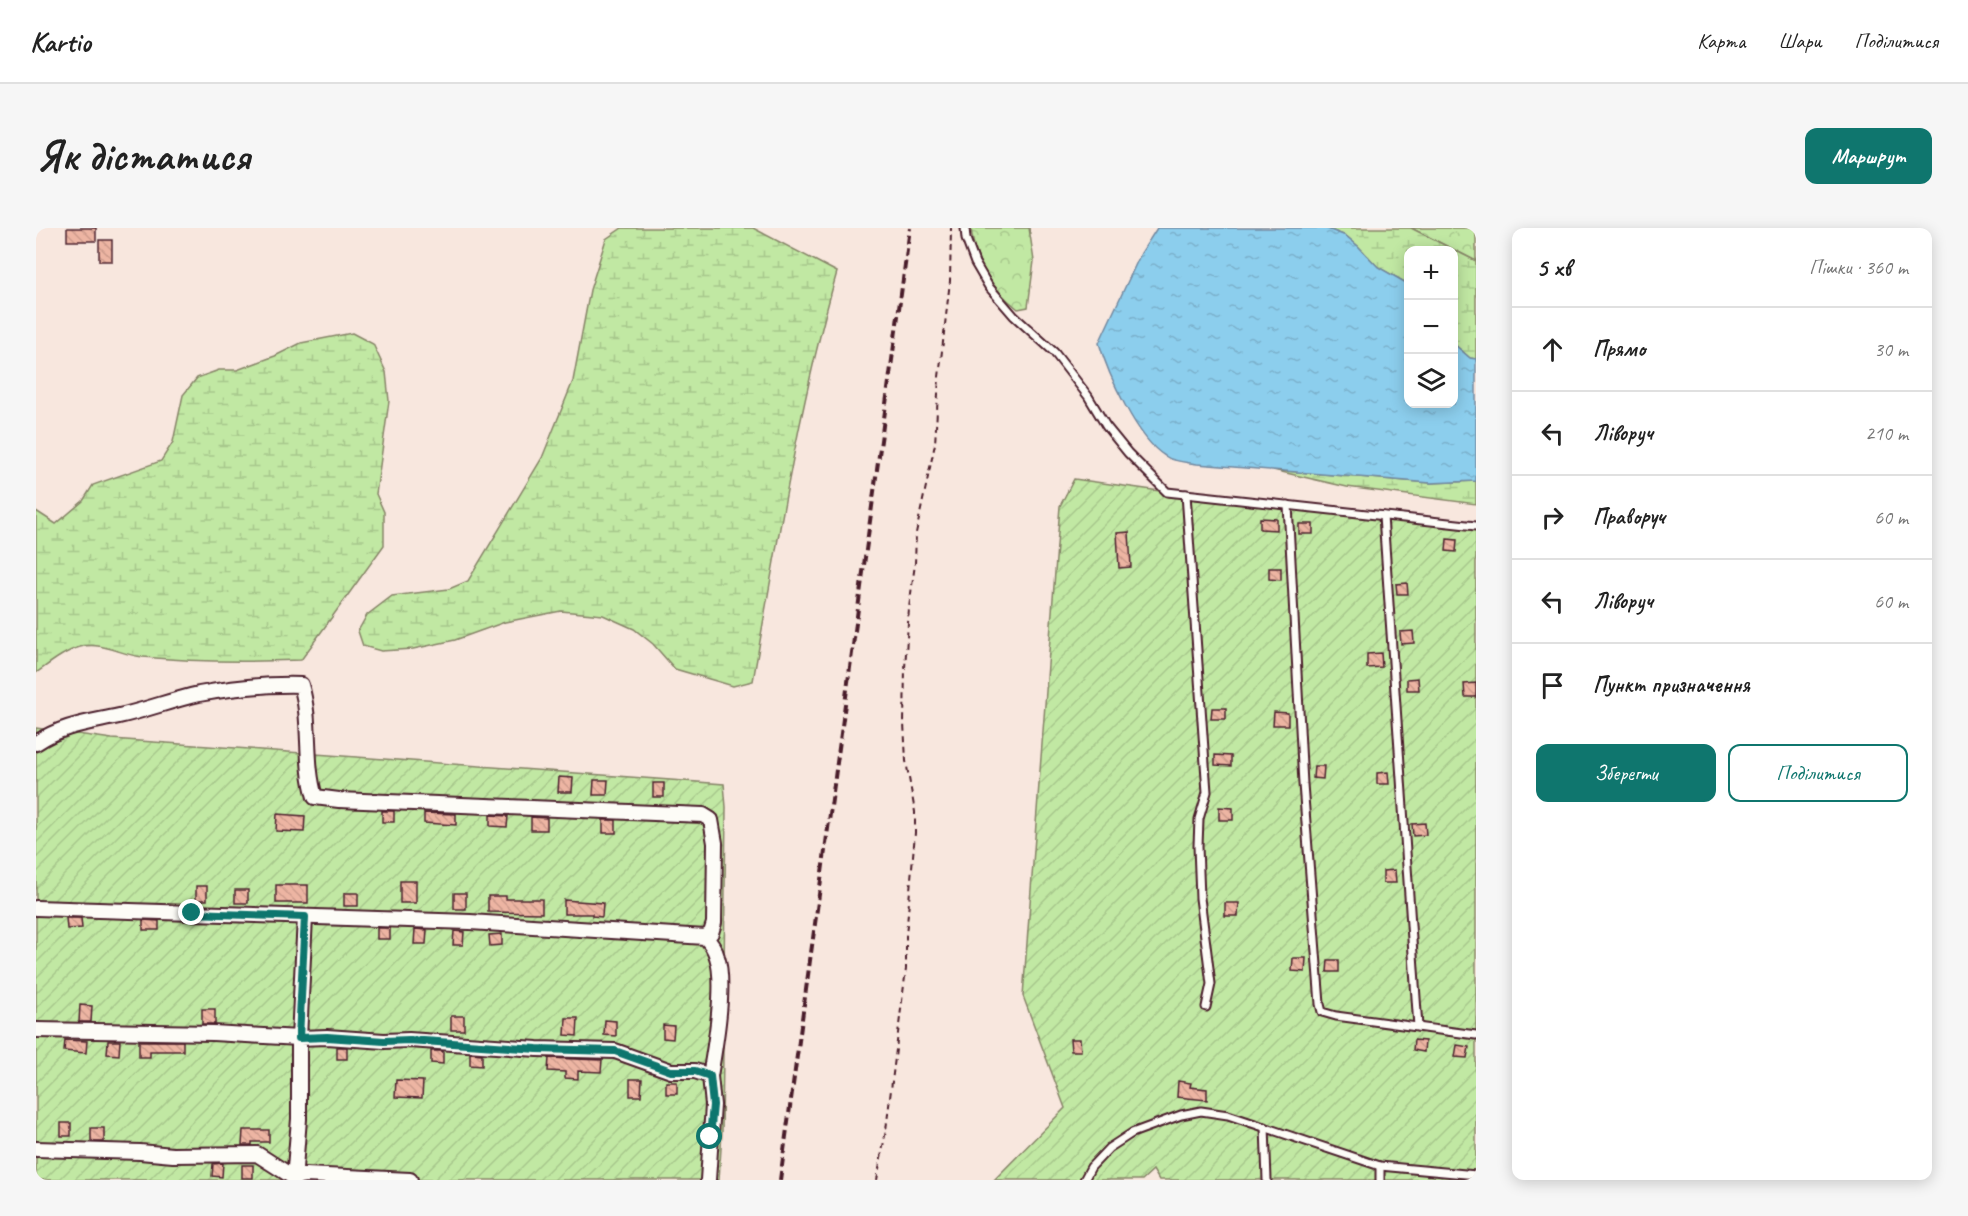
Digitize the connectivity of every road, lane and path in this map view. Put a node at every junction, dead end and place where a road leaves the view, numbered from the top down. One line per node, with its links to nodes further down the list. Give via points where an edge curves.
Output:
1 (951, 228): 24 (path, via 935,444 916,533 905,668 906,760 915,812 906,969)
2 (965, 228): 3 (lane, via 975,263 989,287 1054,352 1128,453 1167,492)
3 (1186, 494): 4 (lane); 11 (lane, via 1207,792 1199,819 1198,846 1211,984)
4 (1288, 505): 5 (lane); 12 (lane, via 1320,1005 1327,1015)
5 (1383, 516): 6 (lane); 12 (lane)
6 (1476, 526)
7 (36, 743): 10 (street, via 87,721 200,694 301,685 315,797 703,815 711,820 715,843 714,923)
8 (36, 908): 9 (street)
9 (305, 917): 10 (street, via 470,922); 15 (street)
10 (705, 937): 16 (street, via 718,960 719,981)
11 (1206, 1007)
12 (1418, 1027): 14 (lane)
13 (36, 1030): 15 (street)
14 (1476, 1035)
15 (299, 1038): 16 (street, via 615,1051 671,1071 695,1071); 21 (street, via 299,1119)
16 (710, 1076): 23 (street, via 713,1105)
17 (1265, 1127): 19 (lane); 25 (lane, via 1201,1111 1181,1115 1132,1133 1109,1148 1090,1167); 26 (lane)
18 (36, 1149): 21 (street, via 257,1154)
19 (1380, 1166): 20 (lane); 27 (lane)
20 (1476, 1175)
21 (293, 1178): 22 (street, via 306,1175)
22 (410, 1180)
23 (708, 1180)
24 (877, 1180)
25 (1084, 1180)
26 (1267, 1180)
27 (1380, 1180)

